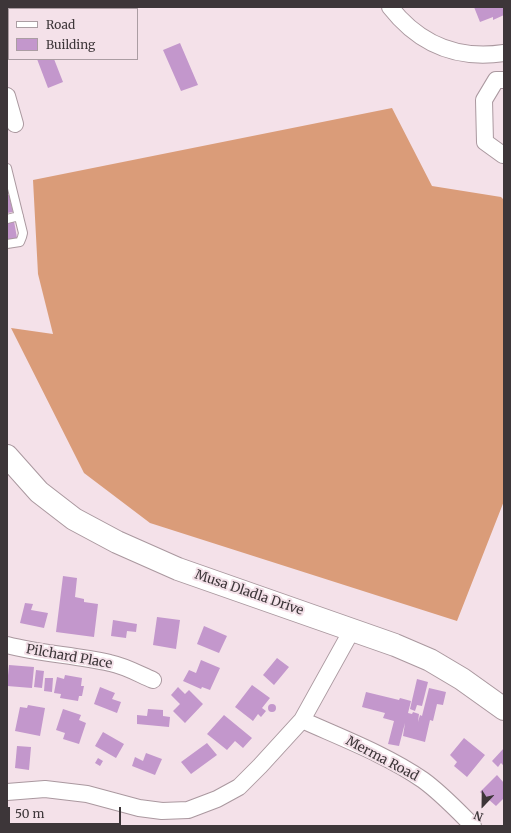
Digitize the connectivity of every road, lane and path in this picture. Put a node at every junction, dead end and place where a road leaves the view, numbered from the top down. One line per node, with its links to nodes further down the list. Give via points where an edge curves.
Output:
1 (390, 7): 2 (street, via 412,30 443,48 477,55)
2 (504, 53)
3 (504, 80): 6 (street, via 496,80 484,100 485,142)
4 (7, 96): 5 (street)
5 (16, 124)
6 (503, 155)
7 (7, 168): 8 (lane)
8 (10, 189): 9 (lane)
9 (19, 216): 10 (lane); 11 (lane, via 23,233 20,242)
10 (7, 219)
11 (7, 244)
12 (7, 456): 13 (street, Musa Dladla Drive, via 39,492 74,519 117,542 178,569)
13 (352, 630): 16 (street, Musa Dladla Drive, via 430,660 462,679); 17 (street)
14 (7, 645): 15 (street, Pilchard Place, via 27,651 112,663)
15 (153, 680)
16 (504, 710)
17 (302, 720): 18 (street, via 239,787 188,810 162,811 140,808 87,794 45,789); 19 (street, Merma Road, via 396,764 423,780)
18 (7, 792)
19 (473, 826)

